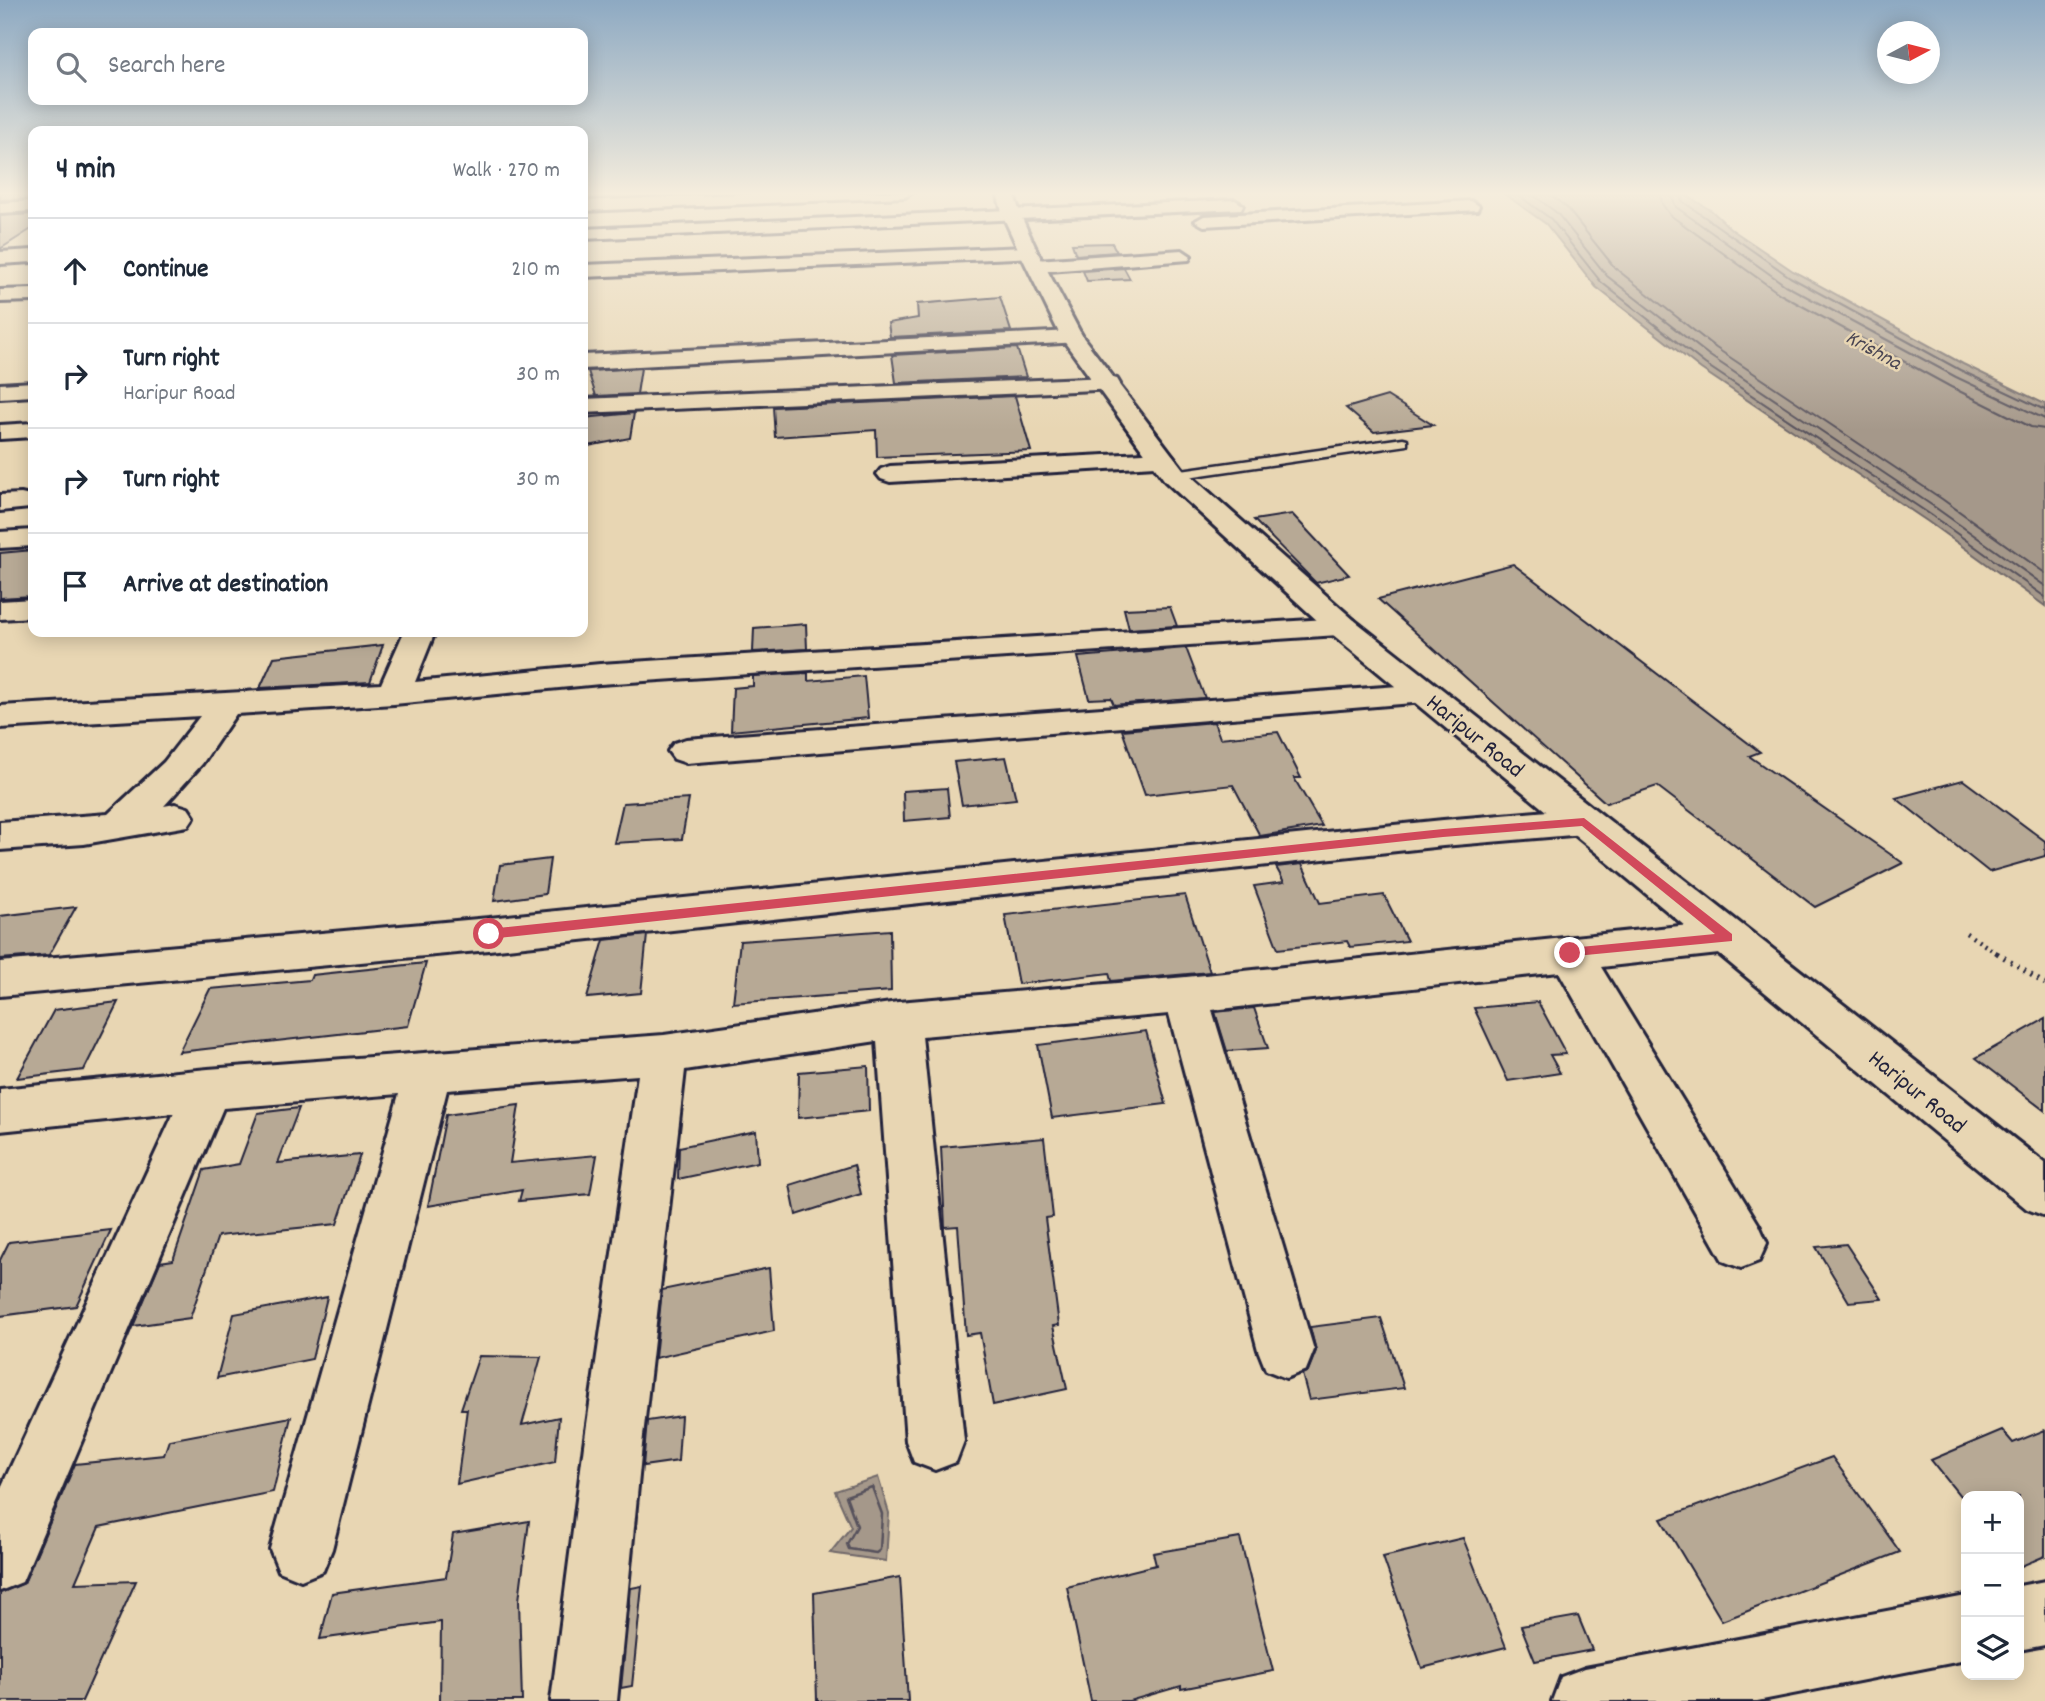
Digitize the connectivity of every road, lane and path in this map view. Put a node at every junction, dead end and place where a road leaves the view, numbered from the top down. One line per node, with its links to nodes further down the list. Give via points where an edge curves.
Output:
1 (1043, 271): 4 (street, Haripur Road)
2 (28, 295): 3 (street)
3 (0, 296)
4 (1072, 337): 5 (street); 6 (street, Haripur Road)
5 (588, 362)
6 (1109, 384): 9 (street); 13 (street, Haripur Road)
7 (28, 389): 8 (street)
8 (0, 391)
9 (588, 406)
10 (28, 430): 11 (street)
11 (0, 432)
12 (1402, 442): 13 (lane)
13 (1168, 468): 14 (street); 19 (street, Haripur Road)
14 (890, 474)
15 (28, 538): 16 (street)
16 (0, 540)
17 (28, 608): 18 (street)
18 (0, 610)
19 (1343, 627): 21 (street, via 600,674); 22 (street, Haripur Road)
20 (417, 637): 21 (street)
21 (394, 694): 23 (street)
22 (1425, 694): 25 (street); 27 (street, Haripur Road)
23 (225, 705): 24 (street); 28 (street, via 200,744 158,793)
24 (0, 717)
25 (686, 751)
26 (175, 817): 28 (street)
27 (1584, 821): 31 (street, Haripur Road); 33 (street, via 475,936)
28 (117, 826): 29 (street)
29 (0, 836)
30 (1966, 933): 34 (path)
31 (1728, 937): 32 (street); 41 (street, Haripur Road)
32 (1570, 953): 35 (street); 42 (street)
33 (0, 979)
34 (2045, 984)
35 (1186, 995): 36 (street); 43 (street)
36 (898, 1020): 37 (street); 44 (street)
37 (664, 1054): 38 (street); 50 (street)
38 (428, 1074): 39 (street); 45 (street)
39 (208, 1089): 40 (street); 46 (street)
40 (0, 1110)
41 (2045, 1193)
42 (1741, 1242)
43 (1286, 1350)
44 (935, 1441)
45 (301, 1549)
46 (0, 1560)
47 (2045, 1613): 48 (street)
48 (2024, 1617)
49 (1961, 1629): 51 (street)
50 (584, 1701)
51 (1585, 1701)

